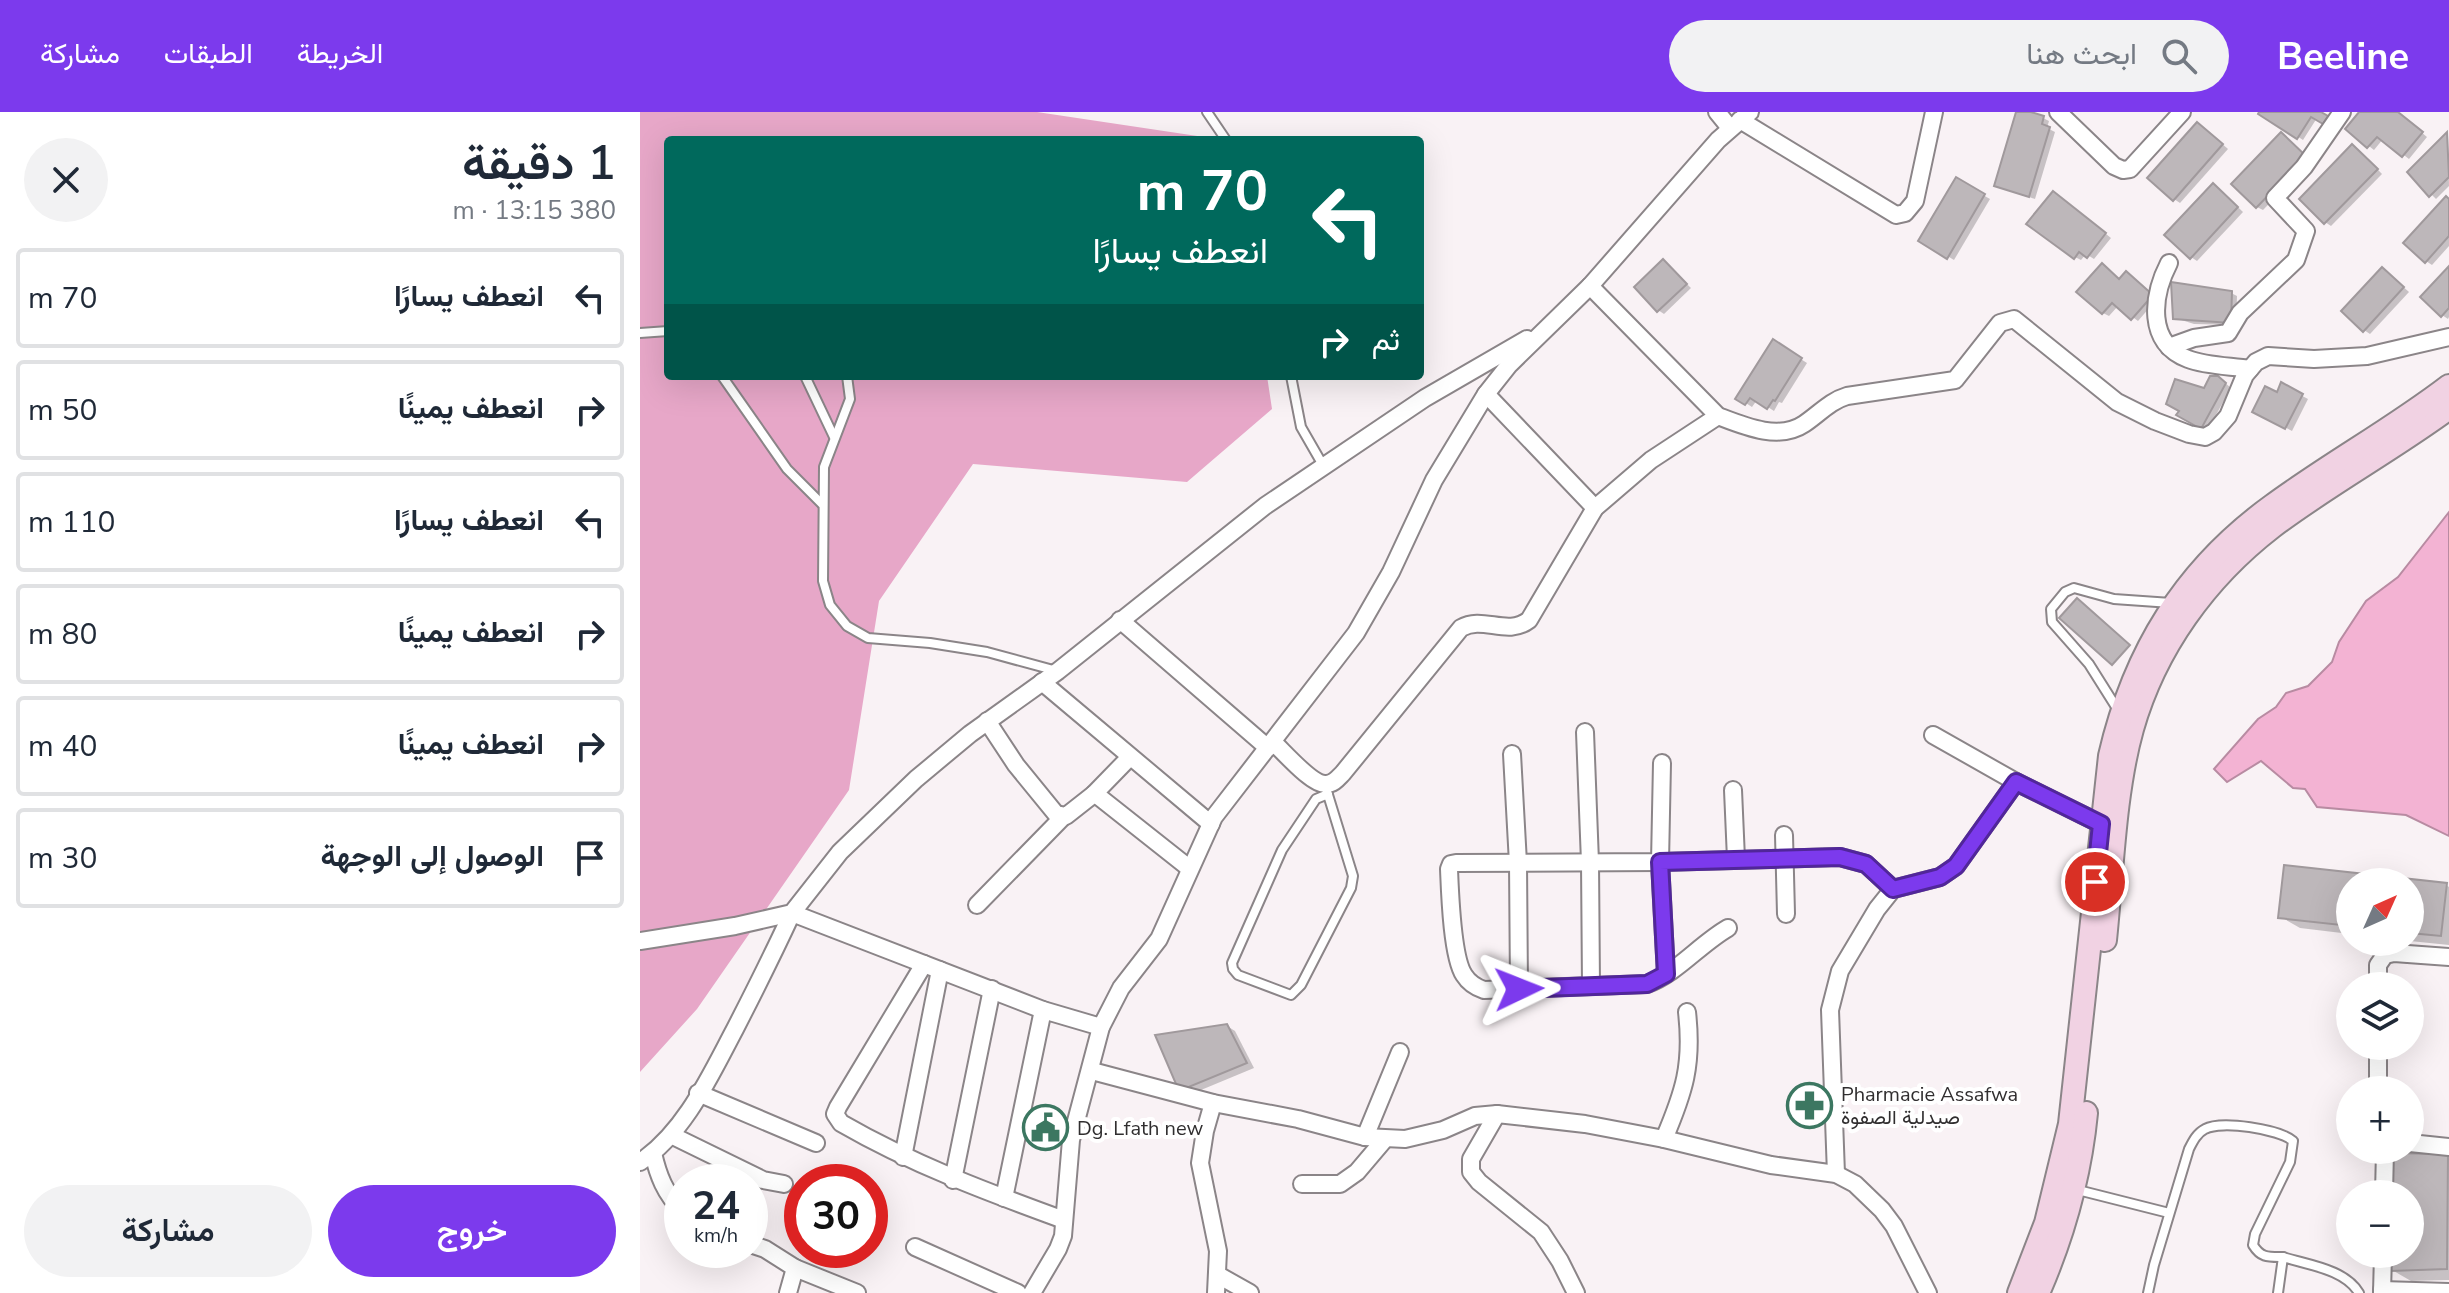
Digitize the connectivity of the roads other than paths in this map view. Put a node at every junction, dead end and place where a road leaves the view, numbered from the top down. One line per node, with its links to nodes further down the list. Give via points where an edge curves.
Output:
1 (1207, 112): 8 (lane)
2 (1717, 112): 7 (street)
3 (1934, 112): 7 (street, via 1915,201 1896,215)
4 (2058, 112): 5 (street, via 2123,170 2130,169)
5 (2182, 112)
6 (2342, 112): 15 (street, via 2275,198 2306,231 2296,260 2240,313 2228,333)
7 (1740, 120): 10 (street)
8 (1223, 136)
9 (2169, 263): 15 (street, via 2155,310)
10 (1590, 286): 11 (street); 24 (street)
11 (1549, 326): 22 (street); 26 (street, via 1425,398)
12 (664, 331): 13 (lane)
13 (640, 333)
14 (2449, 337): 16 (street, via 2367,356 2268,356)
15 (2169, 347): 16 (street, via 2189,359)
16 (2250, 369): 24 (street, via 2228,416 2214,432 2205,437 2189,434 2117,402 2014,319 2000,323 1955,380 1944,384 1840,398 1806,423 1783,432)
17 (725, 380): 27 (lane, via 787,469)
18 (807, 380): 25 (lane)
19 (848, 380): 25 (lane, via 850,399)
20 (1292, 380): 26 (lane, via 1301,427)
21 (2449, 386): 29 (main road, via 2251,522 2211,560)
22 (1486, 394): 28 (street); 37 (street, via 1434,480 1374,603)
23 (2449, 408): 29 (main road, via 2269,530)
24 (1718, 416): 28 (street, via 1651,460)
25 (834, 437): 27 (lane, via 824,467)
26 (1324, 467): 30 (street, via 1265,506)
27 (822, 504): 31 (lane, via 823,581 830,605 847,626 868,638 987,652)
28 (1595, 508): 42 (street, via 1529,620 1512,628 1474,623 1461,628)
29 (2186, 603): 34 (main road, via 2139,664); 34 (lane, via 2114,599 2074,588 2051,609 2052,622 2089,664)
30 (1120, 620): 31 (street); 37 (street)
31 (1058, 671): 32 (street)
32 (1042, 682): 33 (street); 39 (street)
33 (987, 721): 45 (street, via 1049,807); 57 (street, via 840,852)
34 (2126, 722): 47 (main road, via 2110,756); 91 (main road, via 2086,1121)
35 (1585, 732): 51 (street)
36 (1933, 735): 41 (street)
37 (1270, 745): 42 (street); 46 (street)
38 (1512, 754): 53 (street)
39 (1129, 758): 44 (street); 46 (street)
40 (1662, 763): 52 (street)
41 (2016, 782): 47 (street); 55 (street, via 1956,866 1940,877)
42 (1326, 789): 42 (lane, via 1353,876 1351,888 1291,995 1238,975 1232,963 1282,850)
43 (1733, 790): 50 (street)
44 (1094, 794): 45 (street); 54 (street)
45 (1063, 817): 56 (street)
46 (1211, 824): 54 (street)
47 (2101, 824): 110 (main road, via 2070,1124 2046,1223)
48 (1784, 835): 49 (street)
49 (1786, 858): 50 (street); 55 (street, via 1840,857 1866,864); 58 (street)
50 (1736, 859): 52 (street)
51 (1590, 862): 52 (street); 53 (street); 66 (street)
52 (1660, 862): 65 (street)
53 (1518, 863): 68 (street); 68 (street, via 1456,863 1449,869 1464,976 1484,990)
54 (1189, 868): 71 (street, via 1159,939 1121,988)
55 (1893, 889): 86 (street, via 1840,971 1832,999)
56 (977, 905)
57 (792, 913): 60 (street); 62 (street); 74 (street)
58 (1786, 914)
59 (1728, 928): 65 (street)
60 (640, 941)
61 (2449, 957): 64 (street, via 2394,953 2385,955)
62 (924, 964): 63 (street); 84 (street, via 835,1114 841,1123)
63 (940, 970): 67 (street); 84 (street)
64 (2378, 972)
65 (1666, 974): 66 (street, via 1647,984)
66 (1591, 986): 68 (street)
67 (992, 989): 69 (street); 87 (street)
68 (1519, 989)
69 (1043, 1010): 71 (street); 92 (street)
70 (1687, 1012): 80 (street, via 1687,1080)
71 (1101, 1027): 73 (street)
72 (1400, 1052): 78 (street)
73 (1092, 1071): 75 (street); 94 (street, via 1071,1140)
74 (698, 1093): 77 (street); 81 (street)
75 (1213, 1103): 78 (street); 99 (street, via 1200,1163)
76 (1497, 1114): 79 (street, via 1475,1116 1422,1136); 80 (street); 108 (street, via 1471,1159 1471,1172 1541,1232)
77 (671, 1135): 85 (street); 88 (street, via 763,1180)
78 (1365, 1137): 79 (street)
79 (1385, 1139): 89 (street, via 1340,1184)
80 (1664, 1139): 86 (street, via 1771,1165)
81 (816, 1143)
82 (2424, 1144): 83 (street)
83 (2449, 1147)
84 (903, 1157): 87 (street)
85 (647, 1158): 90 (street)
86 (1836, 1174): 109 (street, via 1882,1210)
87 (953, 1180): 92 (street)
88 (784, 1184)
89 (1302, 1184)
90 (664, 1188)
91 (2073, 1189): 93 (lane); 111 (main road)
92 (1004, 1198): 94 (street)
93 (2169, 1213): 96 (lane, via 2189,1149 2201,1131 2226,1125 2281,1134 2293,1141 2290,1162 2253,1245 2265,1257); 112 (lane)
94 (1064, 1220): 105 (street, via 1058,1249)
95 (915, 1247): 104 (street)
96 (2283, 1257): 113 (lane); 114 (lane, via 2339,1274)
97 (795, 1268): 102 (street); 103 (street)
98 (2383, 1268): 100 (street)
99 (1218, 1275): 106 (street); 107 (street)
100 (2382, 1292): 101 (street)
101 (2449, 1292)
102 (788, 1293)
103 (857, 1293)
104 (1018, 1293)
105 (1032, 1293)
106 (1216, 1293)
107 (1250, 1293)
108 (1576, 1293)
109 (1928, 1293)
110 (2019, 1293)
111 (2038, 1293)
112 (2148, 1293)
113 (2278, 1293)
114 (2359, 1293)

